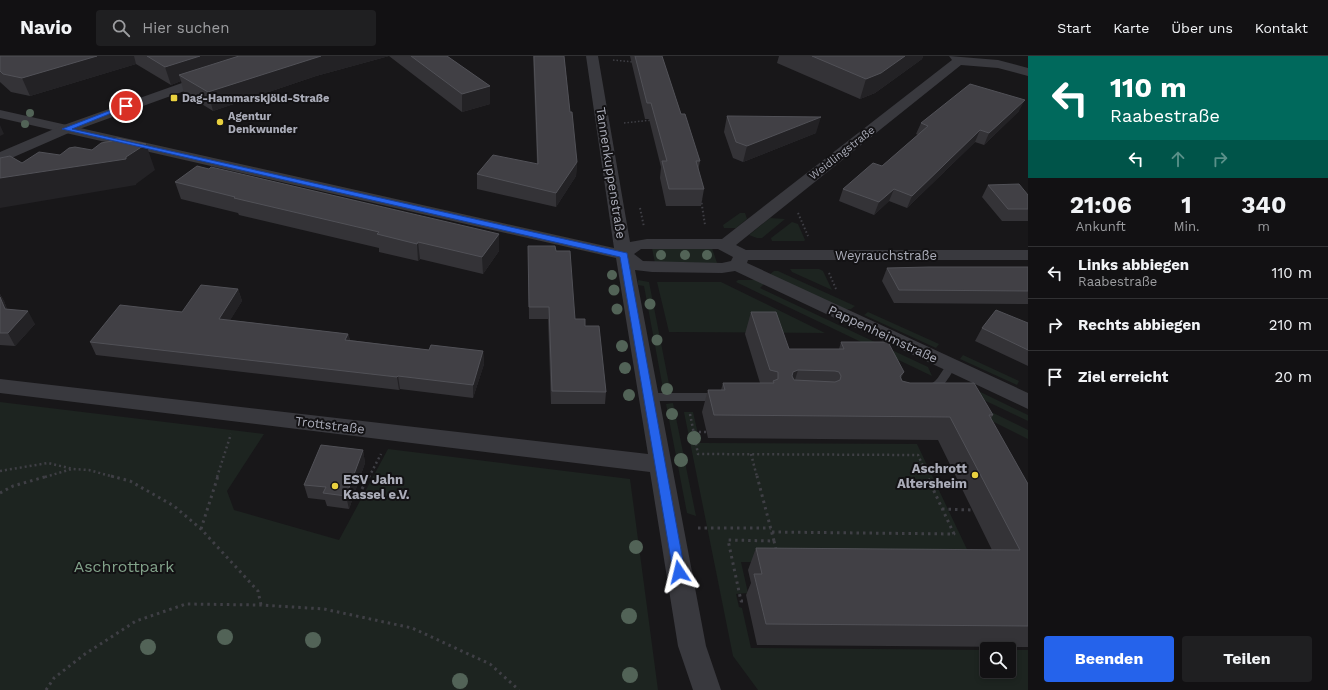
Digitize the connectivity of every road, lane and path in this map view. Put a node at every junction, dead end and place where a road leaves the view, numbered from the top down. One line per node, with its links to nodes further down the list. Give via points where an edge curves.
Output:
1 (592, 56): 15 (street, Tannenkuppenstraße)
2 (957, 59): 5 (street, via 998,64); 14 (street, Weidlingstraße)
3 (610, 60): 4 (path)
4 (639, 62)
5 (1028, 72)
6 (220, 74): 10 (street)
7 (0, 114): 10 (street)
8 (656, 120): 9 (path)
9 (623, 123)
10 (66, 129): 11 (street); 15 (street)
11 (0, 158)
12 (701, 197): 13 (path)
13 (706, 230)
14 (725, 245): 15 (street, Weyrauchstraße, via 637,244); 17 (street, Weyrauchstraße)
15 (624, 255): 17 (street, Weyrauchstraße, via 639,266 652,267 731,267); 23 (street, Tannenkuppenstraße)
16 (1028, 255): 17 (street, Weyrauchstraße)
17 (740, 260): 20 (street, Pappenheimstraße)
18 (826, 267): 19 (path)
19 (837, 290)
20 (951, 366): 22 (lane, via 932,390); 26 (street, Pappenheimstraße)
21 (0, 386): 27 (street, Trottstraße)
22 (918, 396)
23 (648, 397): 24 (lane); 32 (street, Tannenkuppenstraße)
24 (686, 397): 25 (lane); 28 (path)
25 (726, 397)
26 (1028, 402)
27 (238, 414): 32 (street, Trottstraße); 40 (path)
28 (694, 432): 29 (path); 31 (path, via 698,454)
29 (707, 432)
30 (384, 449): 35 (path)
31 (751, 454): 37 (path, via 918,456); 41 (path)
32 (660, 464): 39 (street, Tannenkuppenstraße)
33 (73, 469): 34 (path, via 48,463); 36 (path, via 13,486); 40 (path, via 89,470 130,481 174,506)
34 (0, 470)
35 (362, 488)
36 (0, 493)
37 (942, 509): 38 (path); 41 (path, via 954,534)
38 (972, 510)
39 (671, 528): 41 (path); 48 (street, Tannenkuppenstraße, via 692,646)
40 (201, 529): 45 (path, via 258,591)
41 (771, 530): 42 (path)
42 (774, 541): 43 (path); 44 (path, via 728,540)
43 (778, 555)
44 (743, 602)
45 (261, 604): 46 (path, via 186,604 136,621 85,654 54,678); 47 (path, via 324,609 412,628 490,664)
46 (46, 690)
47 (519, 690)
48 (707, 690)

